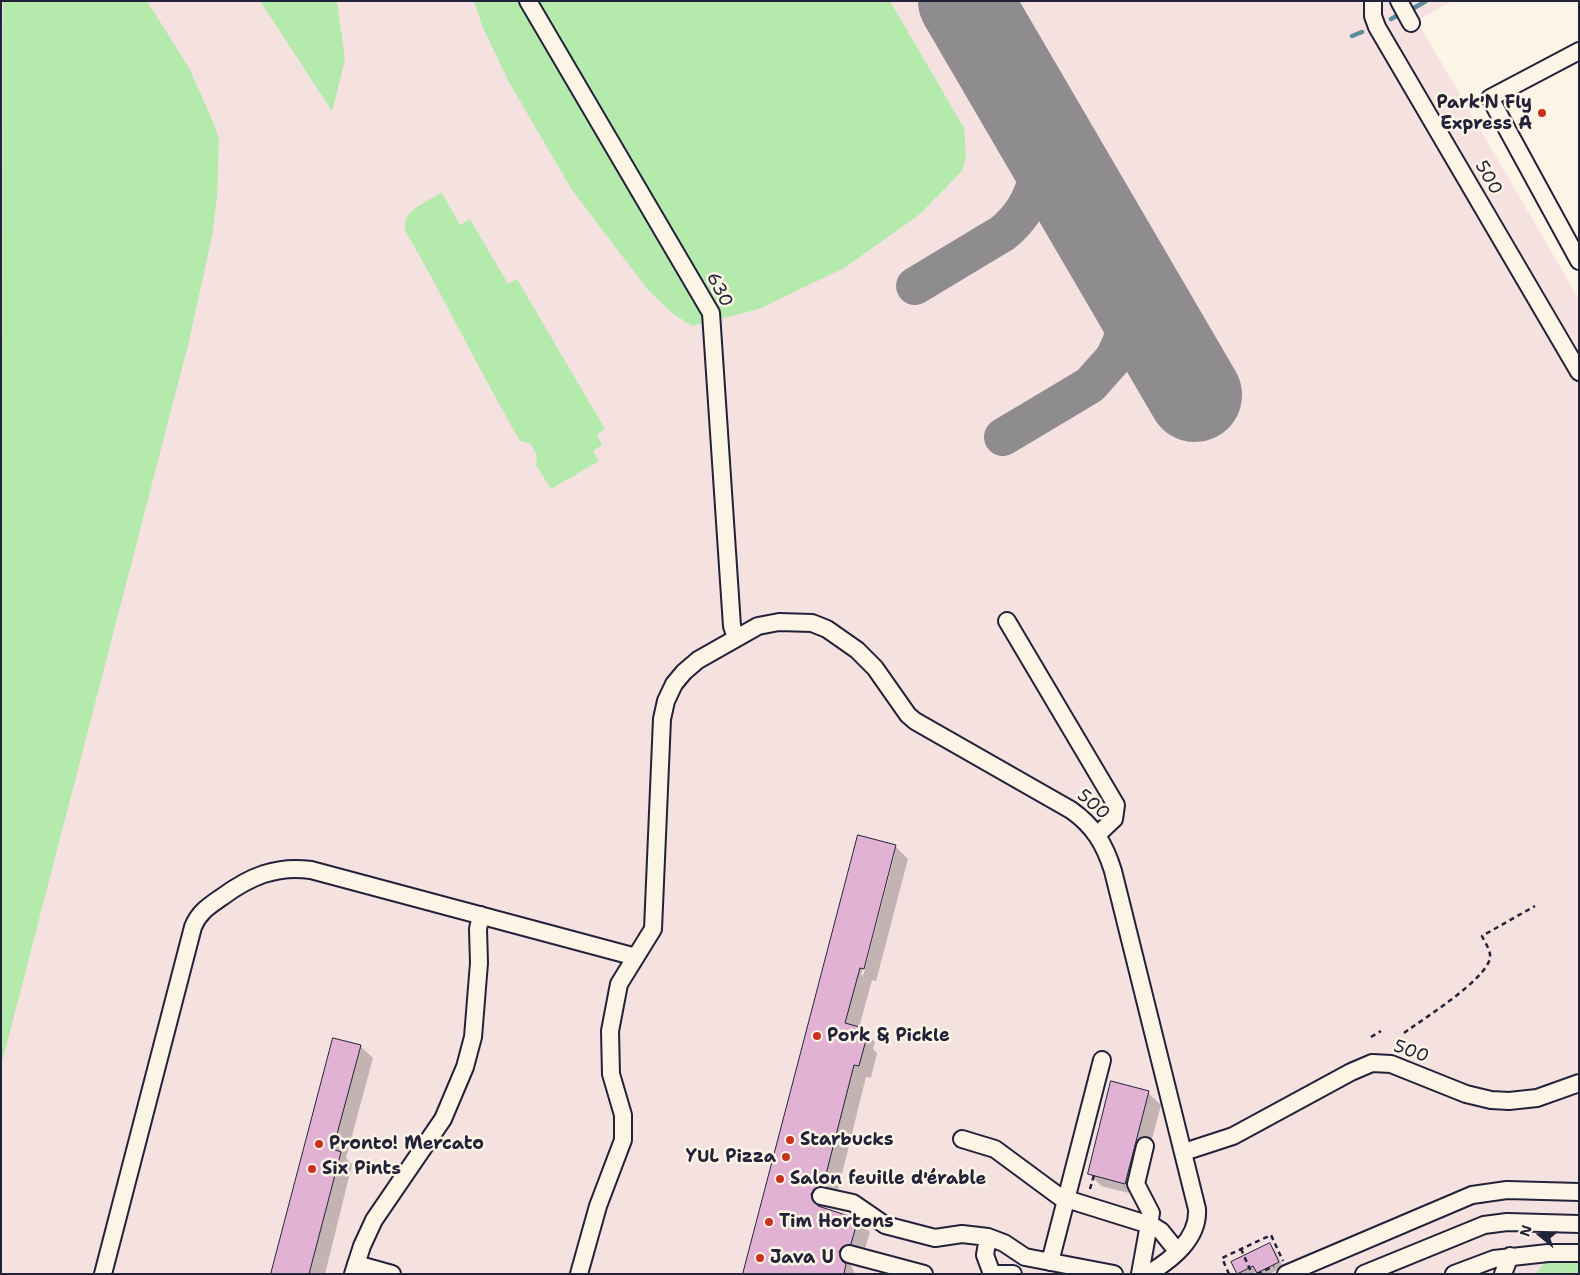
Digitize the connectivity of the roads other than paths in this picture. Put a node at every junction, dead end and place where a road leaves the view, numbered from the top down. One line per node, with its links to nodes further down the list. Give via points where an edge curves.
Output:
1 (528, 1): 9 (street, 630, via 711,313 731,618)
2 (1373, 1): 7 (street, 500, via 1377,27)
3 (1399, 1): 4 (street)
4 (1411, 23)
5 (1579, 51): 6 (street, via 1490,98)
6 (1579, 261)
7 (1579, 372)
8 (1007, 621): 10 (street, via 1116,805 1114,820)
9 (736, 638): 10 (street, 500, via 758,626 779,622 812,623 827,629 867,659 910,717 1078,815); 12 (street, 500, via 684,672 666,701 662,719 653,929)
10 (1097, 835): 17 (street, 500, via 1113,871)
11 (481, 915): 12 (street); 30 (street, via 473,1037 456,1091 443,1119 374,1220); 32 (street, via 295,868 270,871 247,880 203,910 193,927)
12 (636, 957): 34 (street, 500, via 619,984 610,1032 611,1074 622,1115 623,1140 598,1206)
13 (1102, 1060): 20 (street)
14 (1579, 1083): 17 (street, 500, via 1537,1098 1492,1100 1466,1094 1391,1064 1372,1063 1233,1136)
15 (962, 1139): 20 (street, via 995,1149 1052,1193)
16 (1144, 1146): 22 (street, via 1136,1184 1150,1208)
17 (1184, 1152): 24 (street, 500, via 1197,1209 1193,1234)
18 (1579, 1192): 29 (street, via 1483,1192)
19 (821, 1196): 23 (street, via 852,1203 885,1225 935,1238 962,1234)
20 (1067, 1200): 22 (street); 28 (street)
21 (1579, 1224): 42 (street, via 1507,1222 1484,1225)
22 (1150, 1225): 24 (street, via 1161,1231); 40 (street)
23 (988, 1237): 28 (street, via 1004,1242 1025,1257); 36 (street, via 985,1255)
24 (1177, 1251): 41 (street)
25 (1579, 1253): 27 (street)
26 (849, 1254): 31 (street)
27 (1510, 1256): 43 (street); 44 (street)
28 (1050, 1262): 39 (street)
29 (1285, 1268)
30 (355, 1269): 33 (street)
31 (902, 1271): 35 (street)
32 (103, 1274)
33 (392, 1274)
34 (578, 1274)
35 (924, 1274)
36 (992, 1274)
37 (998, 1274): 38 (street)
38 (1013, 1274)
39 (1114, 1274)
40 (1140, 1274)
41 (1148, 1274)
42 (1364, 1274)
43 (1454, 1274)
44 (1503, 1274)

